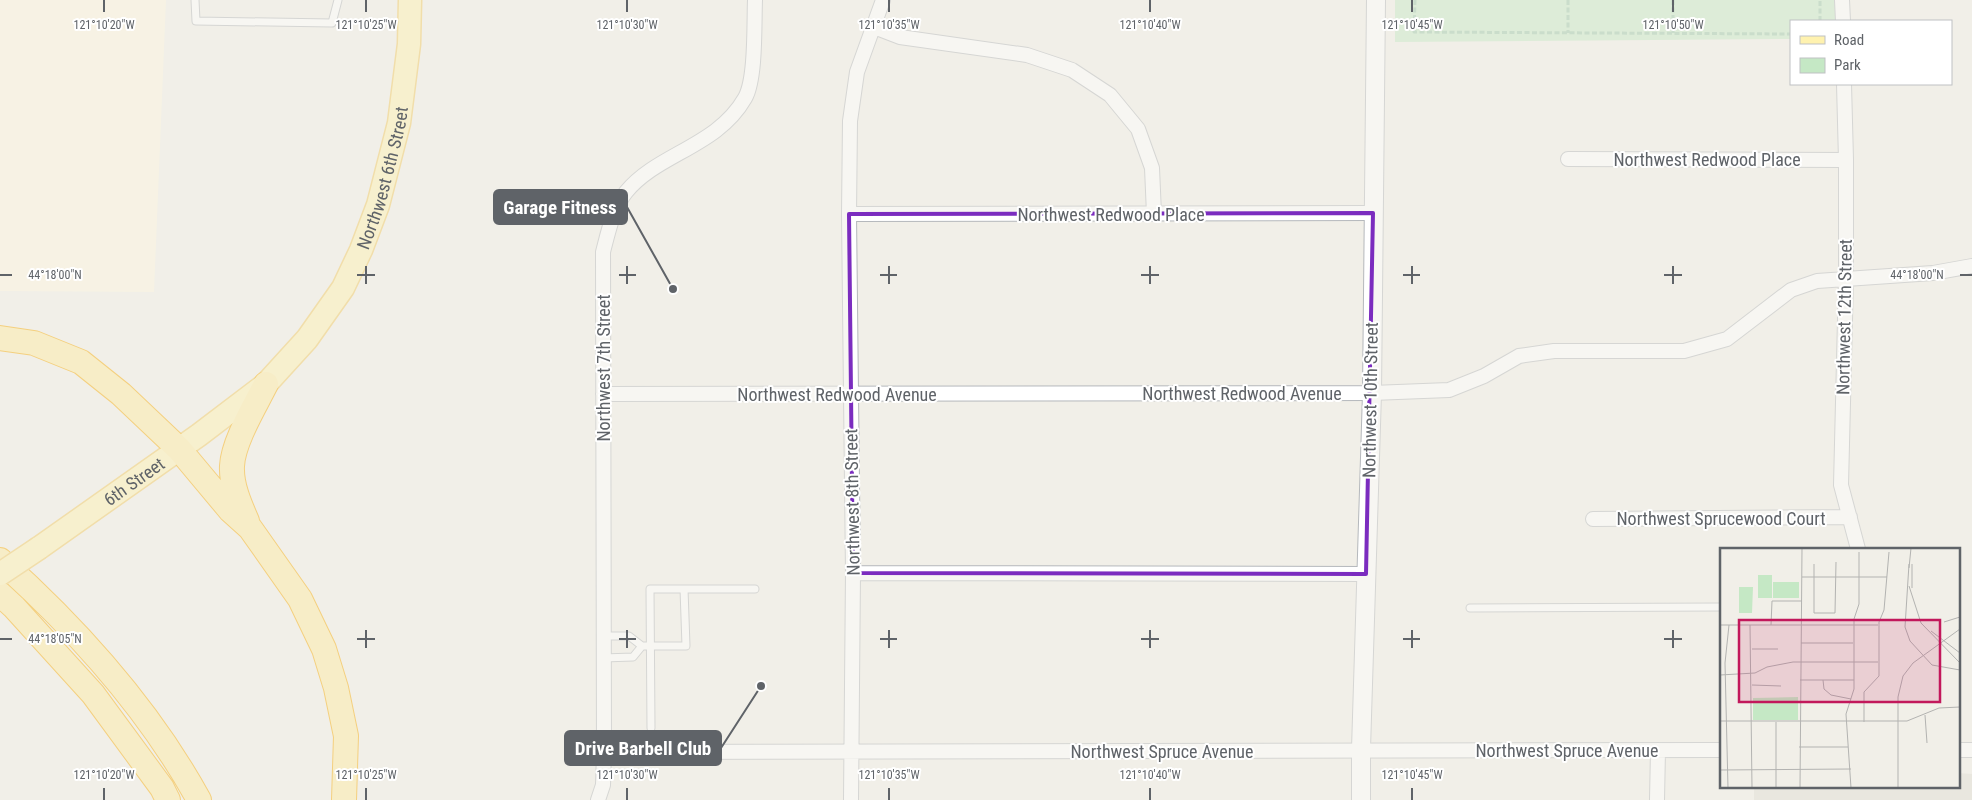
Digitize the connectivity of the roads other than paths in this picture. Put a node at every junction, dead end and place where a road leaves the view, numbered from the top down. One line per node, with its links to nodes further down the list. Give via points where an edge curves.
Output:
1 (195, 0): 2 (lane, via 196,21 332,23)
2 (338, 0)
3 (410, 0): 19 (main road, Northwest 6th Street, via 409,44 399,123 378,205 342,288 307,339)
4 (755, 0): 21 (street, Northwest 7th Street, via 753,65 746,97 725,124 693,147 652,169 626,192 610,223 603,252)
5 (883, 0): 9 (street, Northwest 8th Street)
6 (1376, 0): 13 (street, Northwest 10th Street)
7 (1842, 0): 8 (street)
8 (1843, 20)
9 (874, 27): 14 (street, Northwest 8th Street, via 857,72 853,97); 15 (street, via 900,36 1027,55 1072,70 1110,95 1138,129 1152,168)
10 (1844, 85): 12 (street, Northwest 12th Street)
11 (1568, 159): 12 (street, Northwest Redwood Place)
12 (1846, 160): 17 (street, Northwest 12th Street)
13 (1374, 213): 15 (street, Northwest Redwood Place); 20 (street, Northwest 10th Street)
14 (849, 214): 15 (street, Northwest Redwood Place); 22 (street, Northwest 8th Street)
15 (1154, 214)
16 (1972, 266): 17 (street, Northwest Redwood Avenue, via 1933,274)
17 (1846, 278): 20 (street, Northwest Redwood Avenue, via 1817,281 1791,290 1727,339 1691,349 1663,352 1554,351 1519,356 1484,376 1449,390); 24 (street, Northwest 12th Street, via 1841,485)
18 (0, 338): 23 (highway, via 34,343 81,362 121,394)
19 (266, 384): 23 (main road, 6th Street); 26 (highway, via 239,439 232,466 235,488)
20 (1372, 393): 22 (street, Northwest Redwood Avenue); 31 (street, Northwest 10th Street)
21 (603, 394): 22 (street, Northwest Redwood Avenue); 38 (street, Northwest 7th Street)
22 (851, 394): 29 (street, Northwest 8th Street)
23 (178, 449): 26 (highway, via 230,510); 30 (main road, 6th Street, bridge)
24 (1850, 517): 25 (street, Northwest Sprucewood Court); 27 (street, Northwest 12th Street)
25 (1593, 518)
26 (250, 528): 51 (highway, via 300,599 324,648 346,736)
27 (1858, 548)
28 (0, 560): 50 (highway, via 36,592 120,682 185,774)
29 (853, 573): 31 (street); 48 (street, Northwest 8th Street)
30 (0, 574)
31 (1366, 574): 44 (street, Northwest 10th Street)
32 (684, 589): 33 (lane); 40 (lane, via 650,589); 40 (lane, via 686,646)
33 (756, 589)
34 (0, 594): 42 (highway)
35 (1720, 607): 36 (lane)
36 (1470, 608)
37 (0, 614): 42 (highway)
38 (603, 636): 39 (lane, via 629,636); 41 (street, Northwest 7th Street)
39 (642, 646): 40 (lane); 41 (lane, via 633,657)
40 (651, 646): 43 (lane)
41 (603, 658): 47 (street, Northwest 7th Street)
42 (94, 694): 49 (highway)
43 (651, 728)
44 (1361, 750): 45 (street, Northwest Spruce Avenue); 48 (street, Northwest Spruce Avenue); 54 (street, Northwest 10th Street)
45 (1658, 750): 46 (street, Northwest Spruce Avenue); 55 (street)
46 (1720, 750)
47 (604, 752): 48 (street, Northwest Spruce Avenue); 52 (street, Northwest 7th Street, via 603,785)
48 (851, 753): 53 (street, Northwest 8th Street)
49 (168, 800)
50 (199, 800)
51 (344, 800)
52 (598, 800)
53 (851, 800)
54 (1361, 800)
55 (1657, 800)

